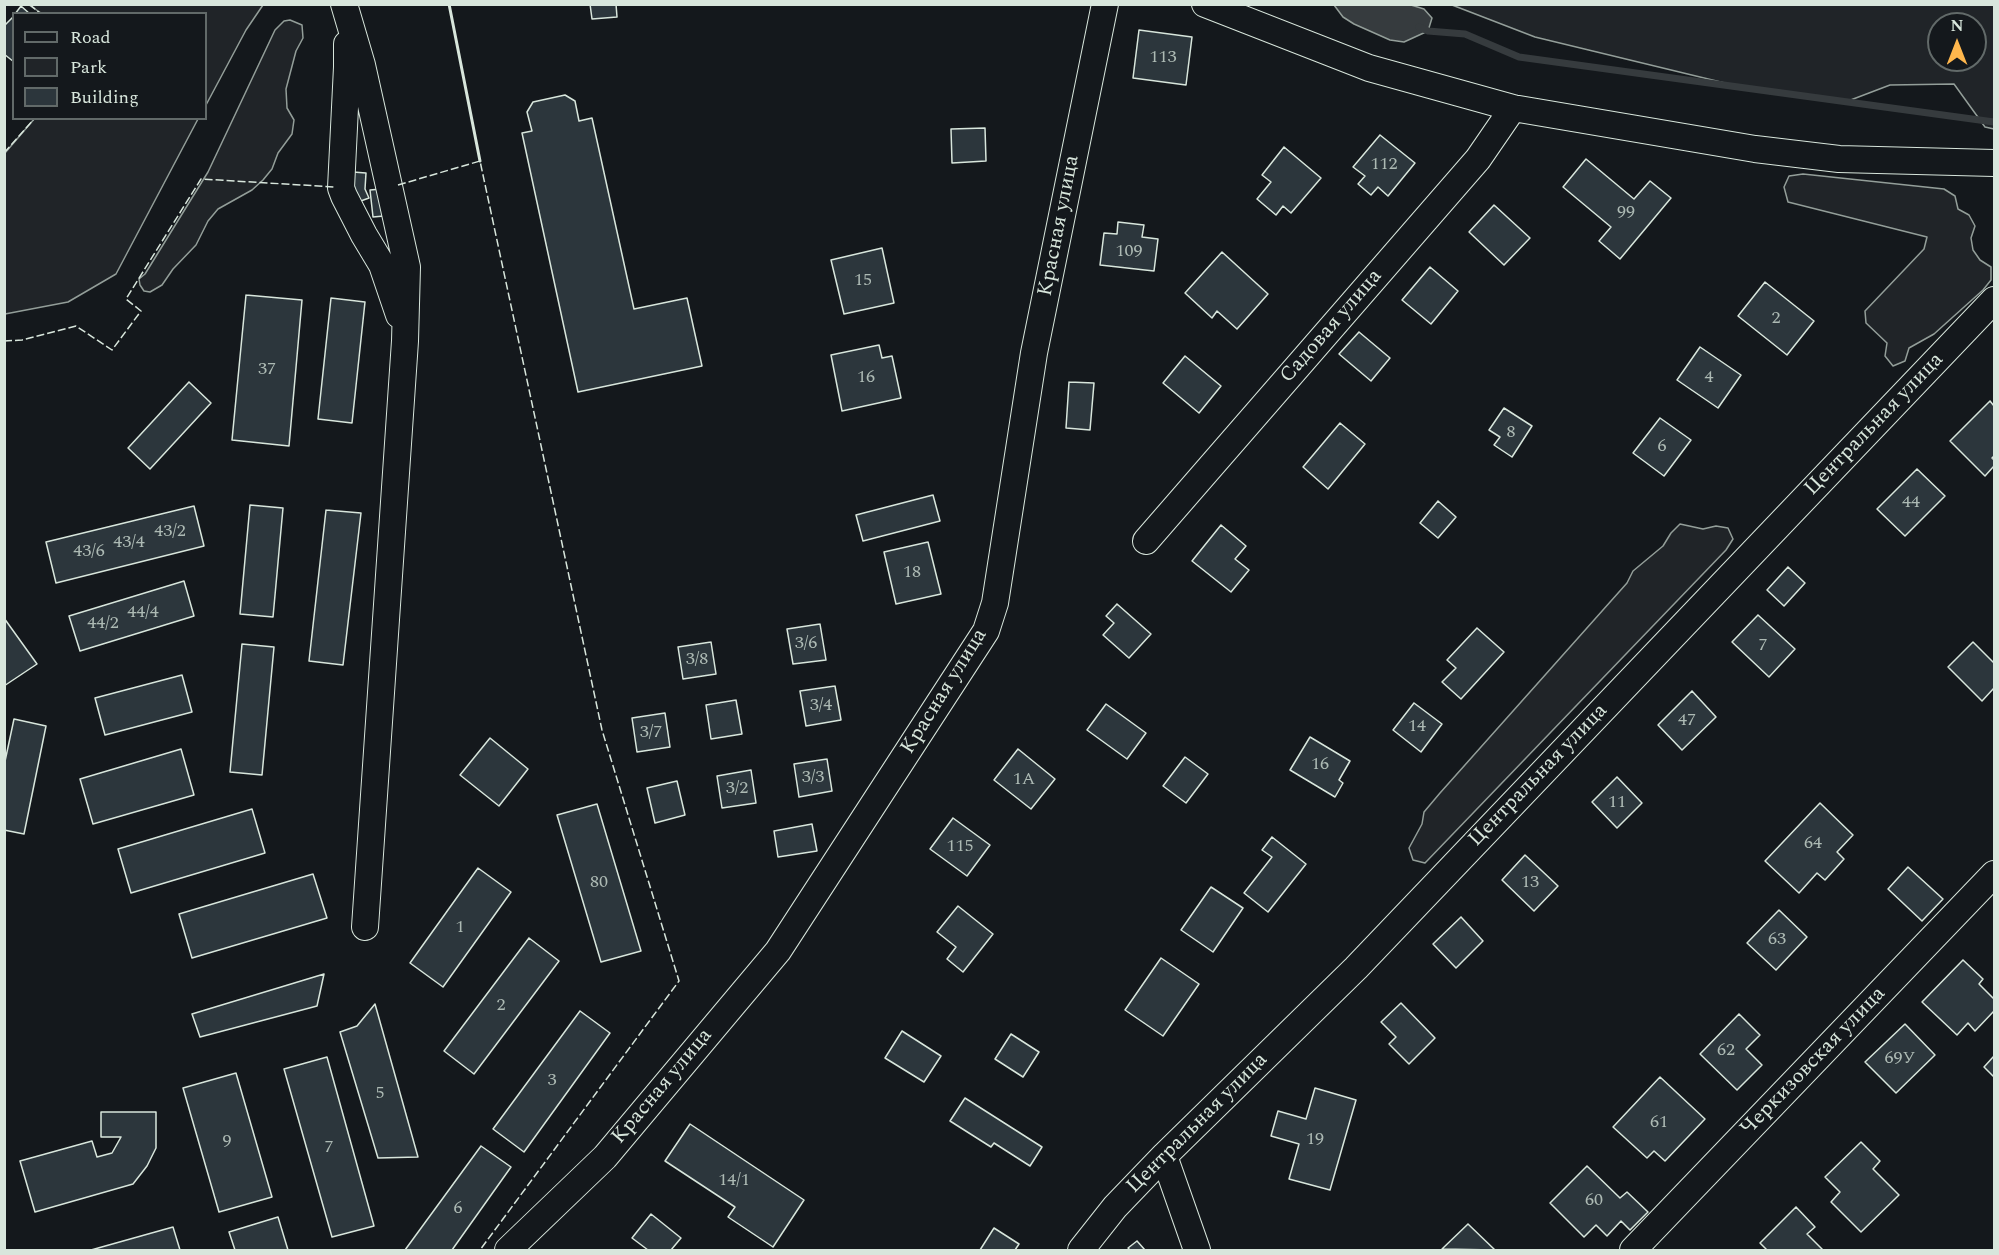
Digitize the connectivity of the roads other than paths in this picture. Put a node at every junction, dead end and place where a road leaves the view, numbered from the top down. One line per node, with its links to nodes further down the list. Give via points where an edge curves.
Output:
1 (1105, 4): 12 (street, Красная улица, via 1034,353 995,603 986,631 778,951 605,1157)
2 (1205, 4): 4 (street, via 1369,69)
3 (345, 8): 7 (street, via 362,66 407,267); 7 (street, via 347,67 341,188 382,264)
4 (1513, 108): 5 (street, via 1755,149 1839,159); 8 (street, Садовая улица, via 1478,159)
5 (1995, 163)
6 (1995, 300): 11 (street, Центральная улица, via 1356,968)
7 (405, 341): 10 (street)
8 (1146, 542)
9 (1995, 874): 15 (street, Черкизовская улица)
10 (365, 927)
11 (1164, 1156): 13 (street, Центральная улица); 14 (street)
12 (508, 1251)
13 (1081, 1251)
14 (1197, 1251)
15 (1633, 1251)

